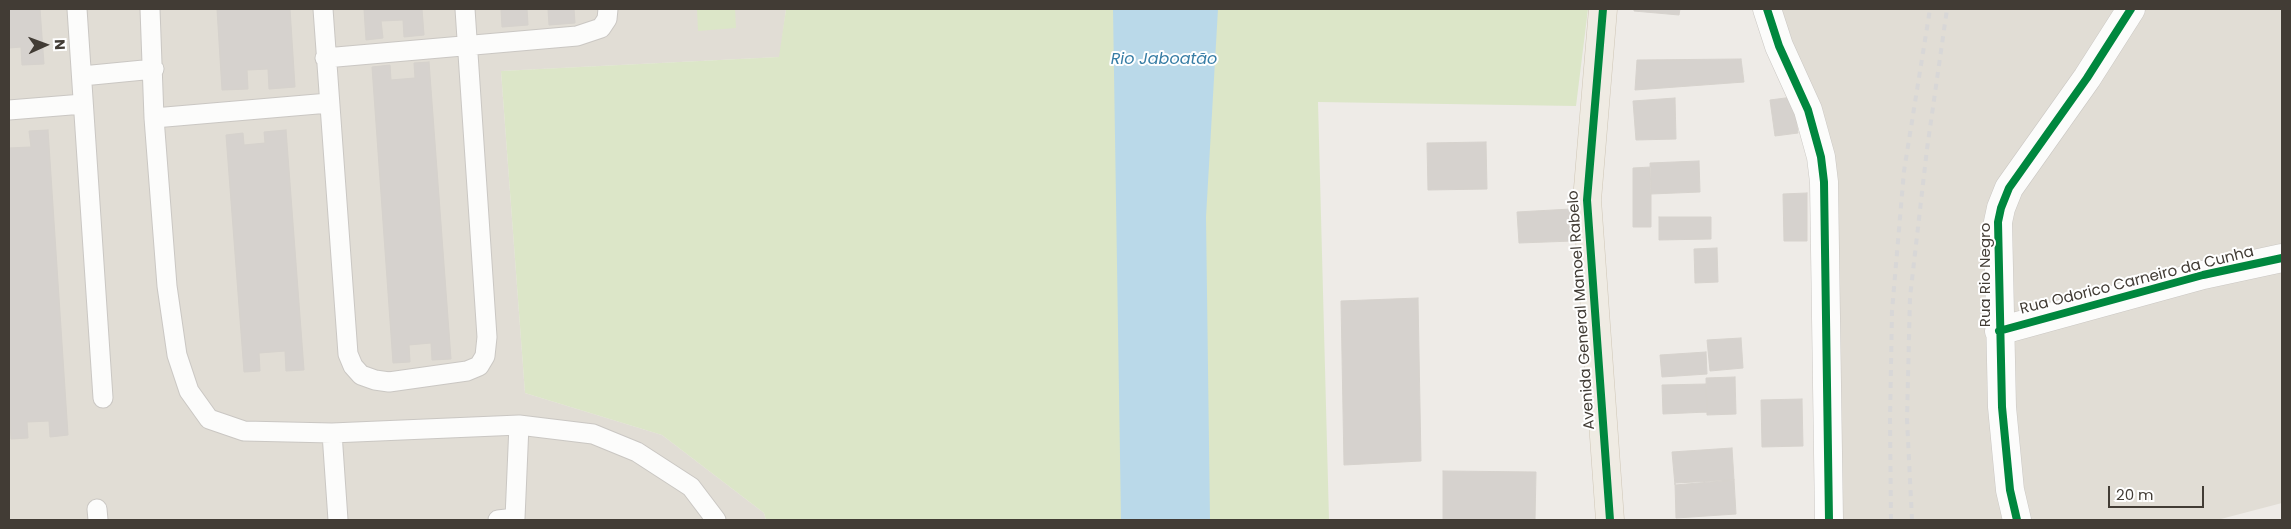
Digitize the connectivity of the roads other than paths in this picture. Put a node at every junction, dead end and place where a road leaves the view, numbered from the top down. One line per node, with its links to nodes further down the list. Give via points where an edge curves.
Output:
1 (77, 9): 12 (lane)
2 (150, 9): 11 (lane)
3 (323, 9): 10 (lane)
4 (465, 9): 9 (lane)
5 (608, 9): 9 (lane, via 607,19 601,28 590,33)
6 (1603, 9): 25 (main road, Avenida General Manoel Rabelo, via 1587,200)
7 (1767, 9): 26 (street, via 1779,46 1808,110 1822,165)
8 (2131, 9): 18 (street, Rua Rio Negro, via 2087,78 2009,188 1998,222)
9 (467, 47): 10 (lane); 13 (lane, via 487,337 485,356 478,366 467,371 389,382 361,374 353,366 348,354)
10 (326, 58): 13 (lane)
11 (154, 69): 12 (lane); 16 (lane)
12 (82, 76): 14 (lane)
13 (329, 103): 16 (lane)
14 (83, 104): 15 (lane); 19 (lane)
15 (9, 110)
16 (154, 118): 21 (lane, via 167,286 177,355 189,391 209,419 244,431)
17 (2282, 258): 18 (street, Rua Odorico Carneiro da Cunha, via 2203,275)
18 (1999, 331): 27 (street, Rua Rio Negro, via 2002,407 2010,490)
19 (103, 398)
20 (519, 425): 21 (lane); 23 (lane); 24 (lane, via 593,434 637,452 691,487)
21 (332, 433): 22 (lane)
22 (338, 520)
23 (510, 520)
24 (716, 520)
25 (1610, 520)
26 (1829, 520)
27 (2017, 520)

